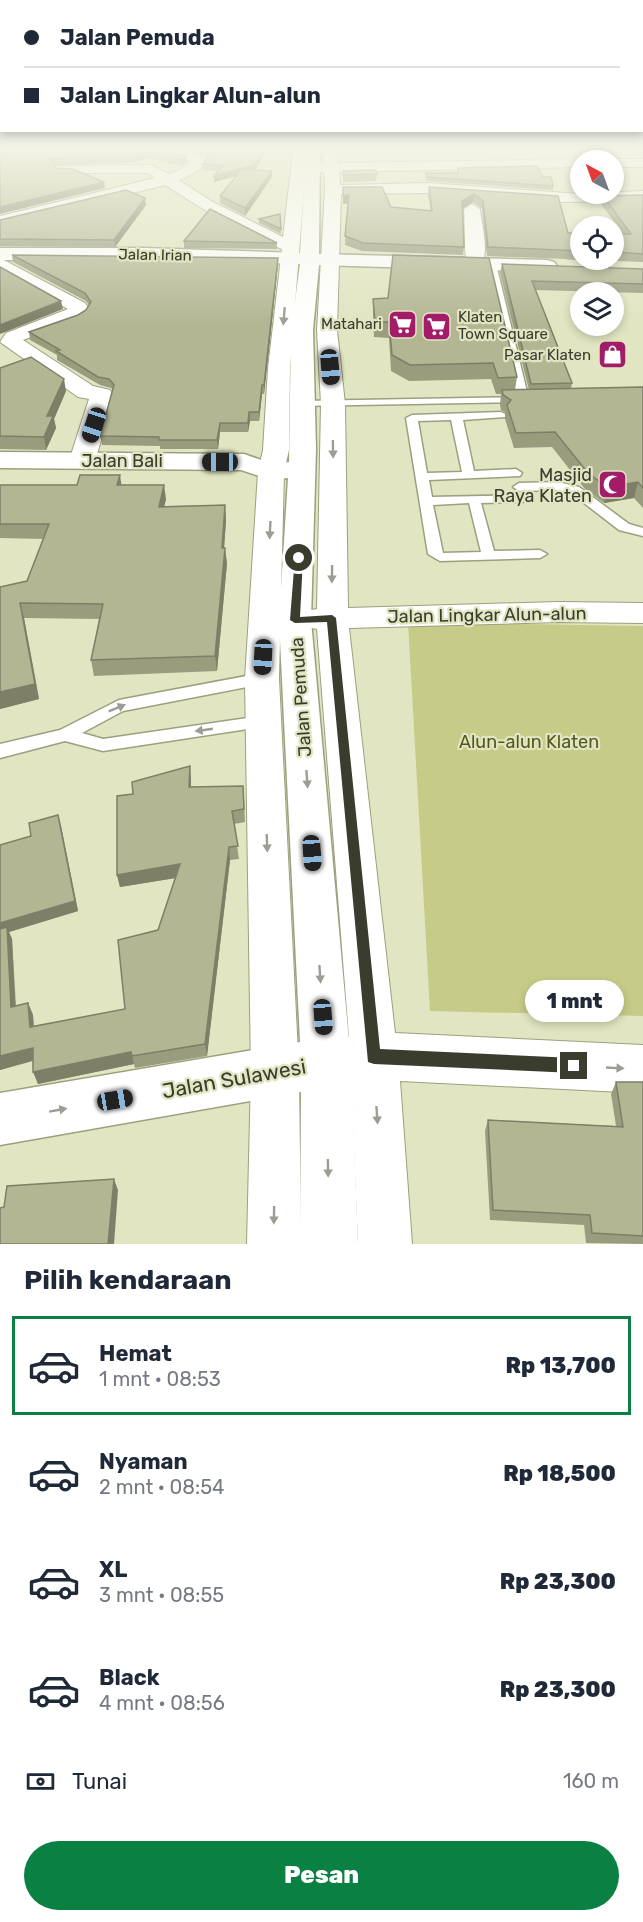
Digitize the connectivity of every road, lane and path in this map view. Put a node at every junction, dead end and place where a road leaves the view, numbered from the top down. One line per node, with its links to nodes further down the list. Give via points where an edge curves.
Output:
1 (48, 209): 6 (street)
2 (213, 209): 7 (street)
3 (305, 209): 7 (main road, Jalan Pemuda)
4 (332, 209): 7 (street)
5 (473, 216): 9 (street)
6 (0, 221)
7 (305, 256): 8 (main road, Jalan Irian); 9 (main road, Jalan Irian); 11 (main road, Jalan Pemuda); 19 (street, one-way to 19, via 279,368)
8 (4, 258): 15 (street, via 80,311 10,341 86,392 102,395)
9 (483, 264): 10 (main road, Jalan Irian); 11 (lane, via 529,400)
10 (562, 267)
11 (318, 404): 19 (main road, Jalan Pemuda); 19 (street, one-way to 19)
12 (501, 415): 13 (lane)
13 (456, 416): 17 (lane); 18 (lane, via 412,418)
14 (0, 460): 15 (main road, Jalan Bali)
15 (82, 461): 19 (main road, Jalan Bali, via 244,462)
16 (516, 473): 17 (lane)
17 (469, 475): 18 (lane)
18 (421, 477): 21 (lane)
19 (303, 478): 26 (main road, Jalan Pemuda, one-way to 26); 27 (street, one-way to 27)
20 (474, 499): 21 (lane); 22 (lane, via 558,486 575,489 624,527); 24 (lane)
21 (425, 501): 24 (lane, via 435,554)
22 (643, 532)
23 (540, 554): 24 (lane)
24 (489, 556)
25 (643, 613): 26 (street, Jalan Lingkar Alun-alun)
26 (313, 619): 31 (street, one-way to 31)
27 (261, 679): 28 (street); 29 (lane, one-way to 27, via 119,706)
28 (262, 722): 29 (lane, one-way to 29, via 104,745); 33 (street, one-way to 33)
29 (65, 735): 30 (lane)
30 (0, 752)
31 (350, 1060): 32 (street, one-way to 32); 33 (main road, Jalan Sulawesi); 36 (main road, one-way to 36); 37 (street, one-way to 37)
32 (643, 1069)
33 (275, 1073): 34 (main road, Jalan Sulawesi, one-way to 33); 35 (street, one-way to 35)
34 (0, 1119)
35 (274, 1244)
36 (329, 1244)
37 (386, 1244)

